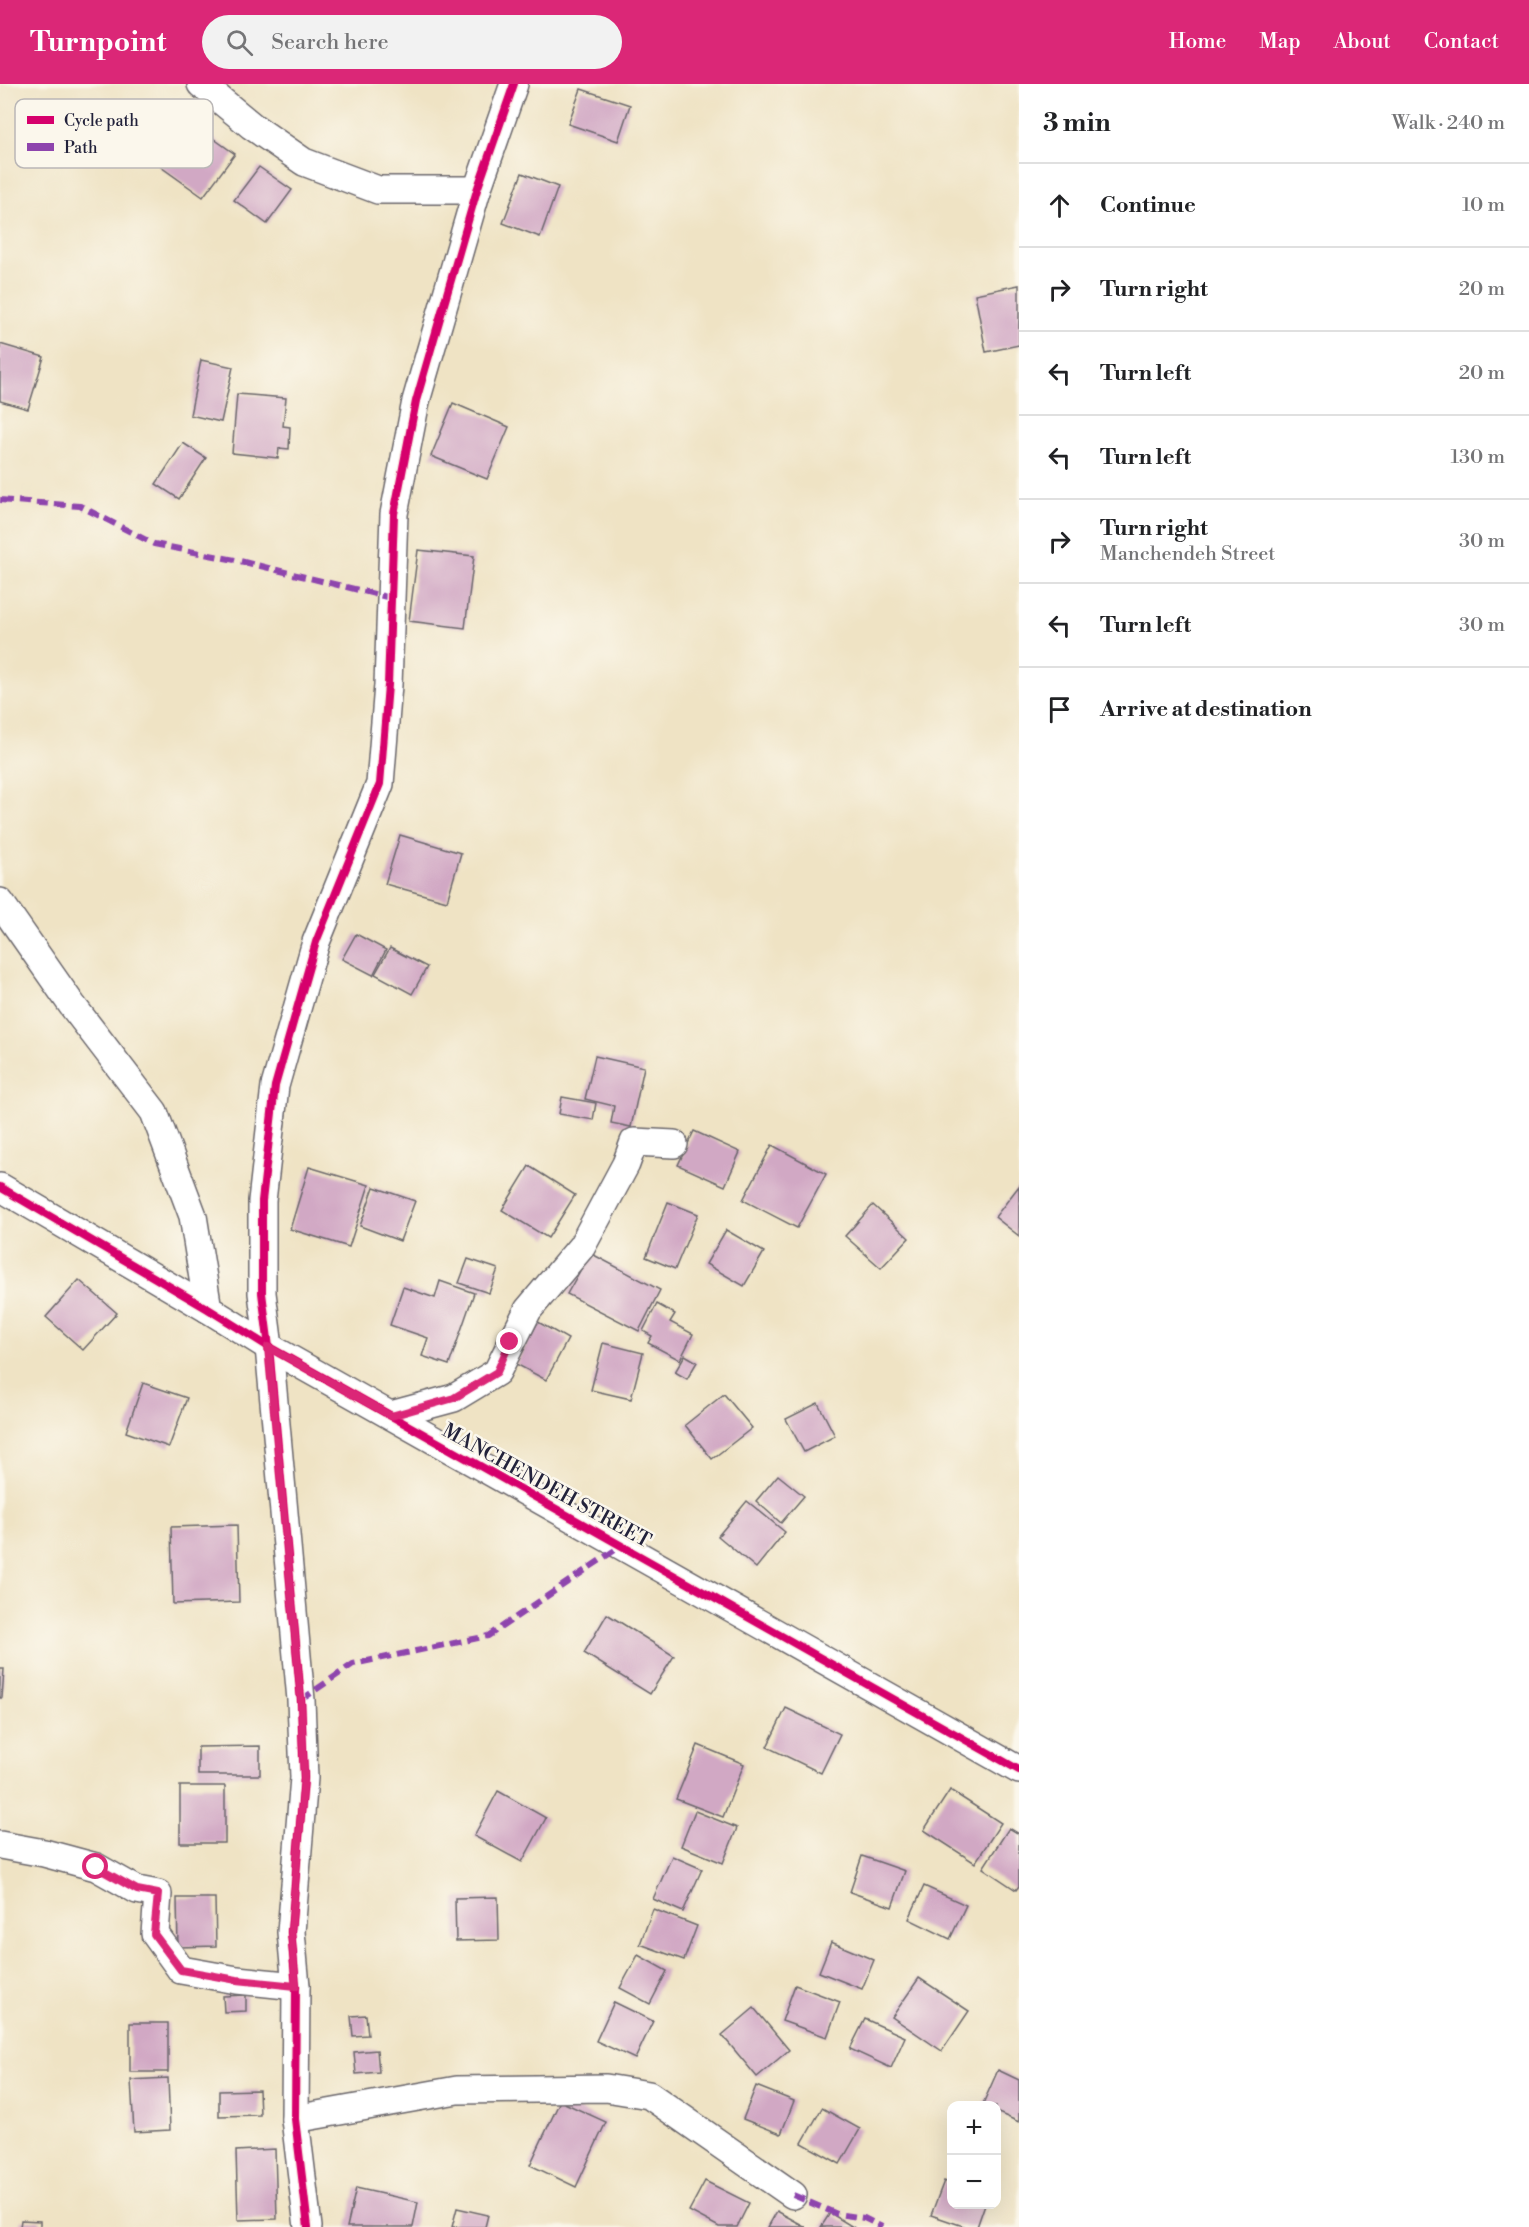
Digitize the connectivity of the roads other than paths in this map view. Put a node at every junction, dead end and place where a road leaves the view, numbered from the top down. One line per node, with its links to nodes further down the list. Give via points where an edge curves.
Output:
1 (201, 84): 3 (street, via 304,162 378,190)
2 (514, 84): 3 (street)
3 (477, 190): 8 (street, via 416,401 394,513 380,784 316,942 275,1086 262,1201 262,1293)
4 (0, 902): 7 (street, via 154,1112 193,1216)
5 (674, 1144): 9 (street, via 634,1142 627,1164 582,1246 528,1310 497,1372 454,1398)
6 (0, 1187): 7 (street, MANCHENDEH STREET)
7 (208, 1309): 8 (street, MANCHENDEH STREET)
8 (268, 1347): 9 (street, MANCHENDEH STREET); 12 (street, via 301,1700 304,1778 291,1932)
9 (391, 1416): 10 (street, MANCHENDEH STREET)
10 (1019, 1770)
11 (0, 1845): 12 (street, via 96,1867 137,1890 158,1894 154,1934 181,1970)
12 (296, 1986): 13 (street)
13 (295, 2119): 14 (street, via 457,2090 606,2088 649,2096); 15 (street)
14 (793, 2195)
15 (308, 2227)

